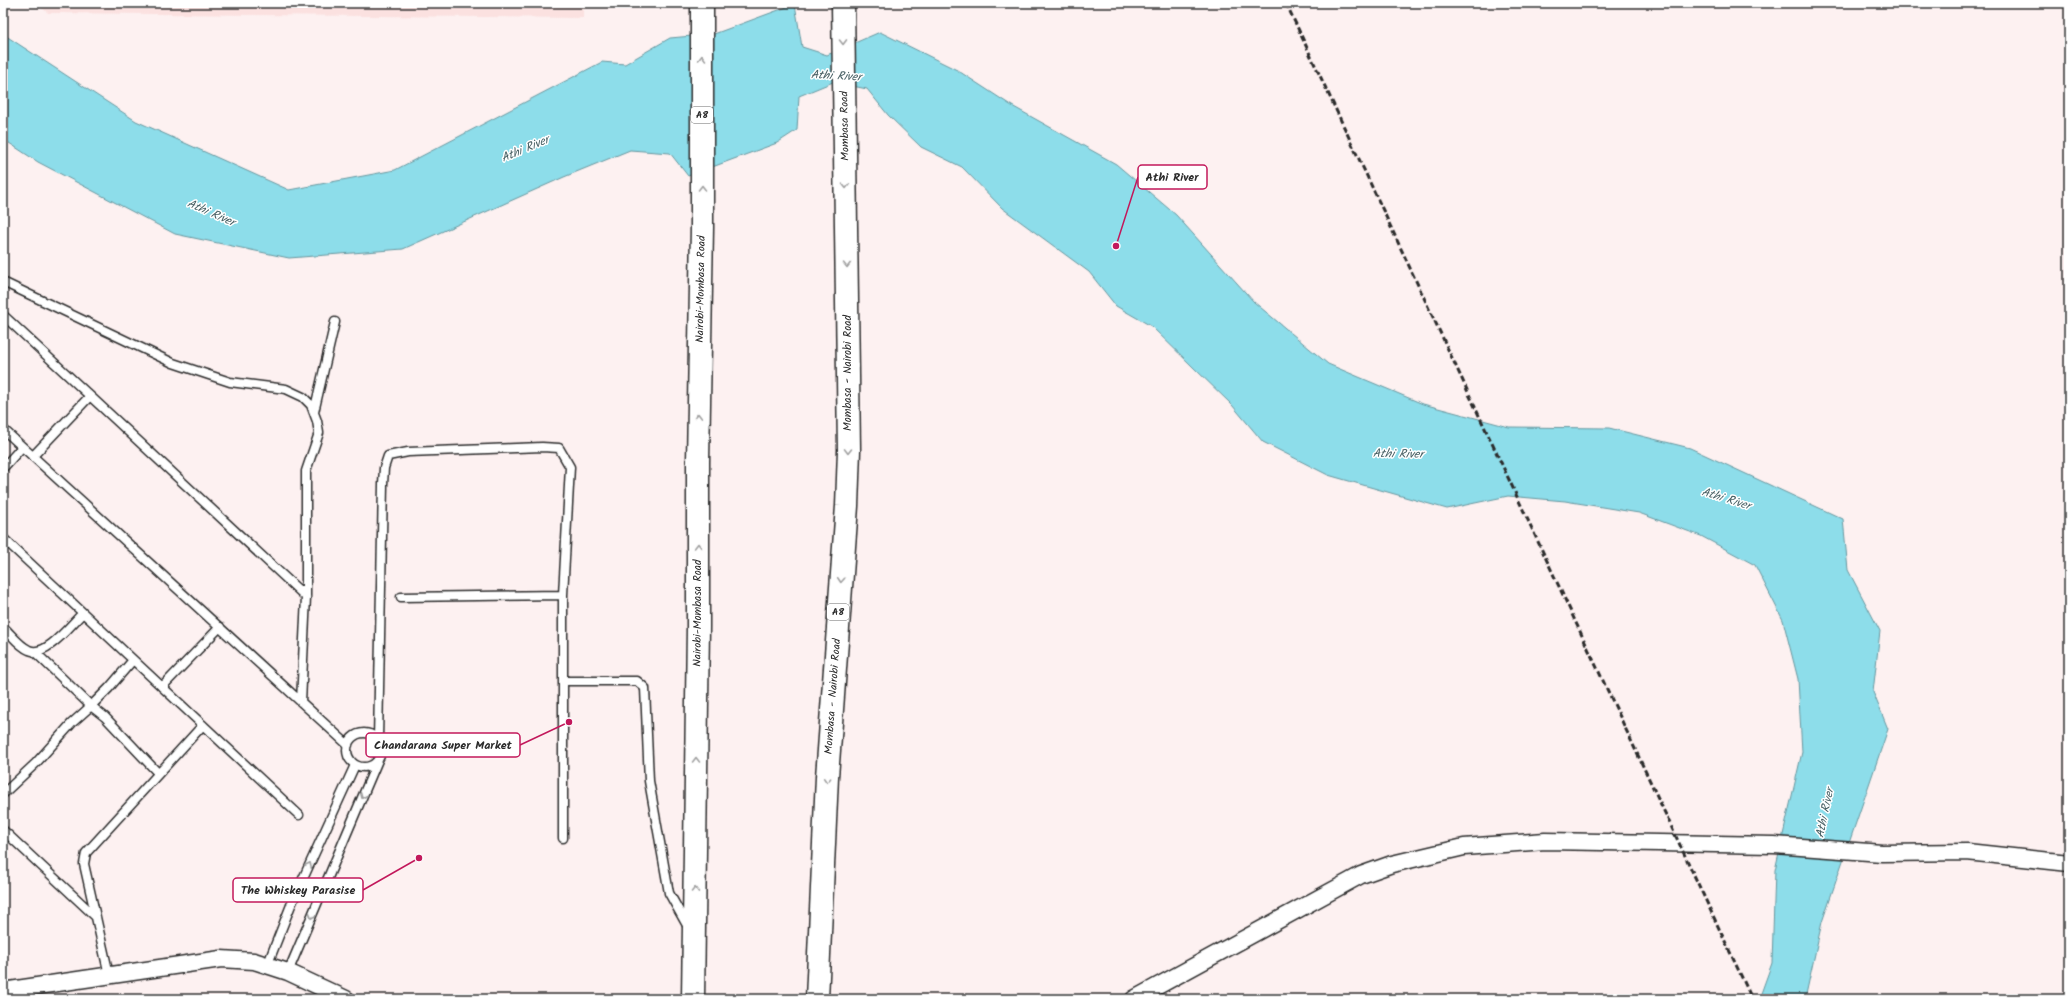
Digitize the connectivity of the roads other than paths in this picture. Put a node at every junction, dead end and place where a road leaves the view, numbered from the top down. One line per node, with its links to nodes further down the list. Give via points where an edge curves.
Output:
1 (702, 3): 38 (highway, Nairobi-Mombasa Road / A8, one-way to 1)
2 (843, 3): 3 (highway, Mombasa Road / A8, one-way to 3)
3 (846, 226): 46 (highway, Mombasa - Nairobi Road / A8, one-way to 46, via 849,442 847,506 828,777)
4 (3, 282): 8 (lane, via 174,363 205,375 230,382 286,389 303,397)
5 (3, 315): 7 (lane)
6 (335, 322): 8 (lane)
7 (90, 396): 11 (lane); 15 (lane)
8 (314, 412): 15 (lane, via 319,433 306,471)
9 (3, 429): 10 (lane)
10 (22, 447): 11 (lane); 12 (lane)
11 (32, 456): 19 (lane)
12 (3, 468)
13 (3, 538): 17 (lane)
14 (563, 595): 16 (lane); 22 (lane); 27 (lane, via 570,467 559,448 408,452 388,456 383,484)
15 (306, 597): 24 (lane)
16 (401, 597)
17 (83, 613): 20 (lane, via 47,648); 21 (lane)
18 (3, 627): 20 (lane, via 27,650)
19 (220, 628): 23 (lane); 24 (lane)
20 (35, 652): 25 (lane)
21 (133, 660): 23 (lane); 25 (lane)
22 (563, 681): 35 (lane); 38 (lane, via 637,680 645,688 649,781 670,893)
23 (162, 687): 26 (lane)
24 (301, 702): 28 (lane)
25 (91, 706): 31 (lane, via 105,717); 32 (lane)
26 (203, 725): 31 (lane); 33 (lane)
27 (378, 740): 28 (lane, via 372,735 358,734); 29 (lane, via 381,746)
28 (348, 745): 30 (lane, via 348,753)
29 (378, 760): 30 (lane, via 371,766); 40 (lane, one-way to 40)
30 (355, 765): 39 (lane, one-way to 30, via 291,905)
31 (158, 773): 37 (lane, via 86,853 84,864)
32 (3, 794)
33 (298, 815)
34 (3, 830): 37 (lane)
35 (563, 838)
36 (2069, 863): 43 (street, via 1967,852 1882,853 1774,845 1545,841 1464,847 1392,864 1361,875)
37 (96, 916): 41 (lane)
38 (695, 940): 45 (highway, Nairobi-Mombasa Road / A8)
39 (267, 966): 40 (street); 41 (street, via 254,961 221,959)
40 (288, 972): 44 (street)
41 (109, 975): 42 (street)
42 (3, 990)
43 (1138, 998)
44 (346, 999)
45 (693, 999)
46 (817, 999)

